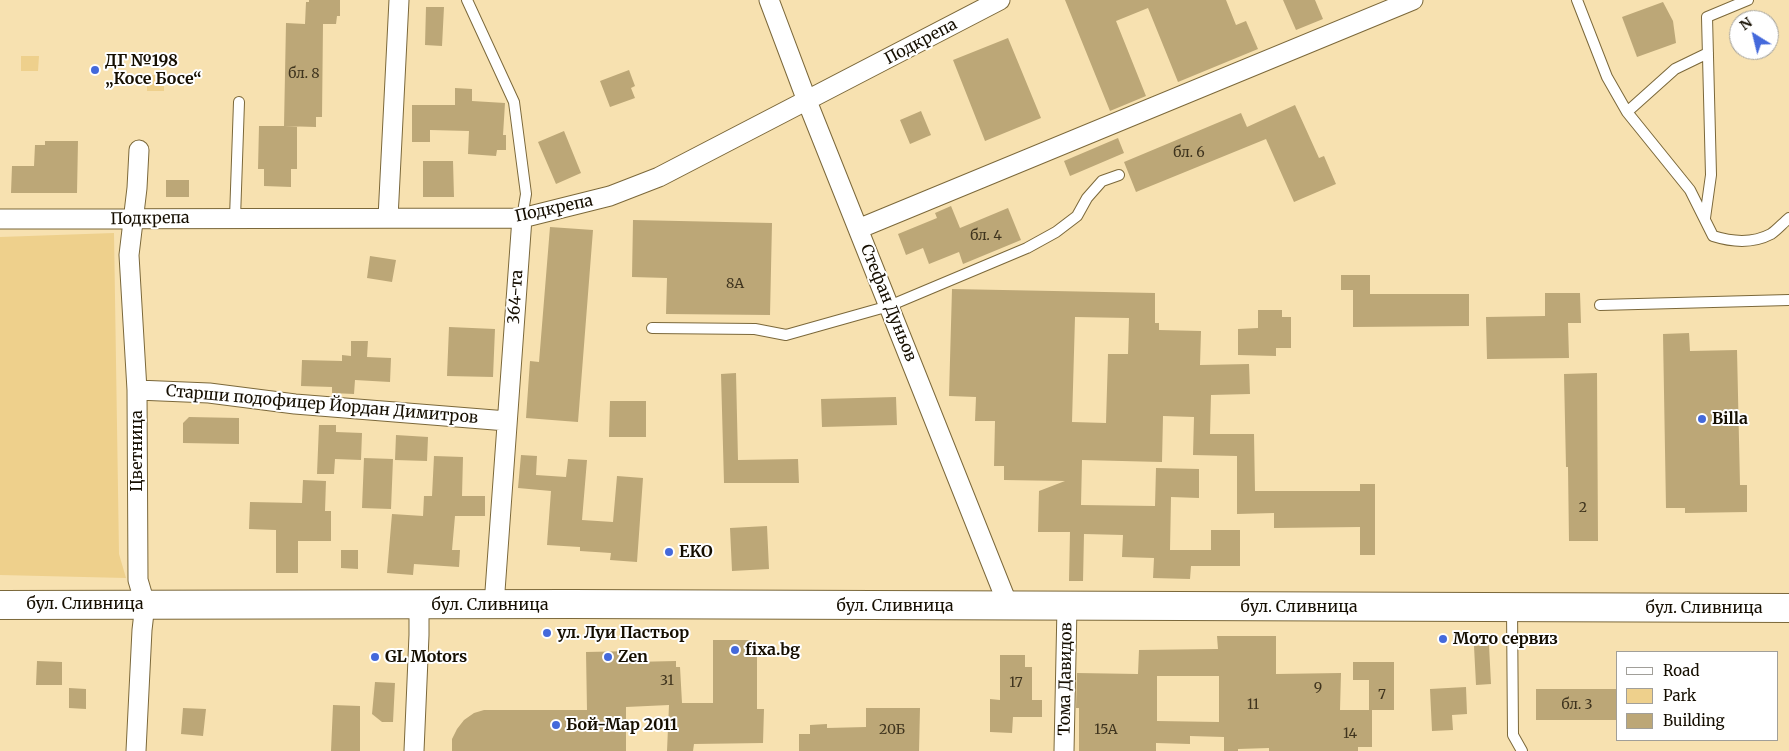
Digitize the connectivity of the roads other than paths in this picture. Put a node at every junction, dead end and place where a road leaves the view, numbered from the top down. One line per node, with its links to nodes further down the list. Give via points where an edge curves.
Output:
1 (399, 0): 15 (street)
2 (467, 0): 16 (lane, 364-та, via 514,102 526,194)
3 (769, 0): 9 (street, Стефан Дуньов)
4 (1000, 0): 9 (street, Подкрепа)
5 (1413, 0): 21 (street)
6 (1578, 0): 11 (lane, via 1607,77)
7 (1748, 0): 8 (lane, via 1707,18)
8 (1708, 53): 11 (lane, via 1675,69); 17 (lane, via 1711,175)
9 (807, 101): 16 (street, Подкрепа, via 651,180 610,196); 21 (street, Стефан Дуньов)
10 (239, 102): 14 (lane)
11 (1627, 112): 17 (lane, via 1690,190)
12 (139, 150): 20 (street, Цветница)
13 (1119, 175): 24 (lane, via 1102,182 1087,198 1077,216 1056,232 1027,248)
14 (235, 218): 15 (street, Подкрепа); 20 (street, Подкрепа)
15 (388, 218): 16 (street, Подкрепа)
16 (522, 218): 27 (street, 364-та)
17 (1704, 218): 18 (lane, via 1713,236 1729,241 1771,234)
18 (1789, 218)
19 (0, 219): 20 (street, Подкрепа)
20 (133, 220): 26 (street, Цветница, via 129,256)
21 (858, 229): 24 (street, Стефан Дуньов)
22 (1789, 300): 23 (lane)
23 (1600, 305)
24 (889, 306): 25 (lane, via 786,335 755,329); 32 (street, Стефан Дуньов)
25 (652, 328)
26 (137, 390): 27 (street, Старши подофицер Йордан Димитров); 28 (street, Цветница, via 138,580)
27 (507, 421): 31 (street, 364-та)
28 (145, 604): 29 (main road, бул. Сливница); 30 (main road, бул. Сливница); 36 (street, Цветница)
29 (0, 605)
30 (418, 605): 31 (main road, бул. Сливница); 37 (street)
31 (494, 605): 32 (main road, бул. Сливница)
32 (1008, 606): 33 (main road, бул. Сливница)
33 (1067, 607): 34 (main road, бул. Сливница); 38 (street, Тома Давидов)
34 (1512, 608): 35 (main road, бул. Сливница); 39 (lane, via 1512,735)
35 (1789, 608)
36 (136, 751)
37 (414, 751)
38 (1064, 751)
39 (1522, 751)

